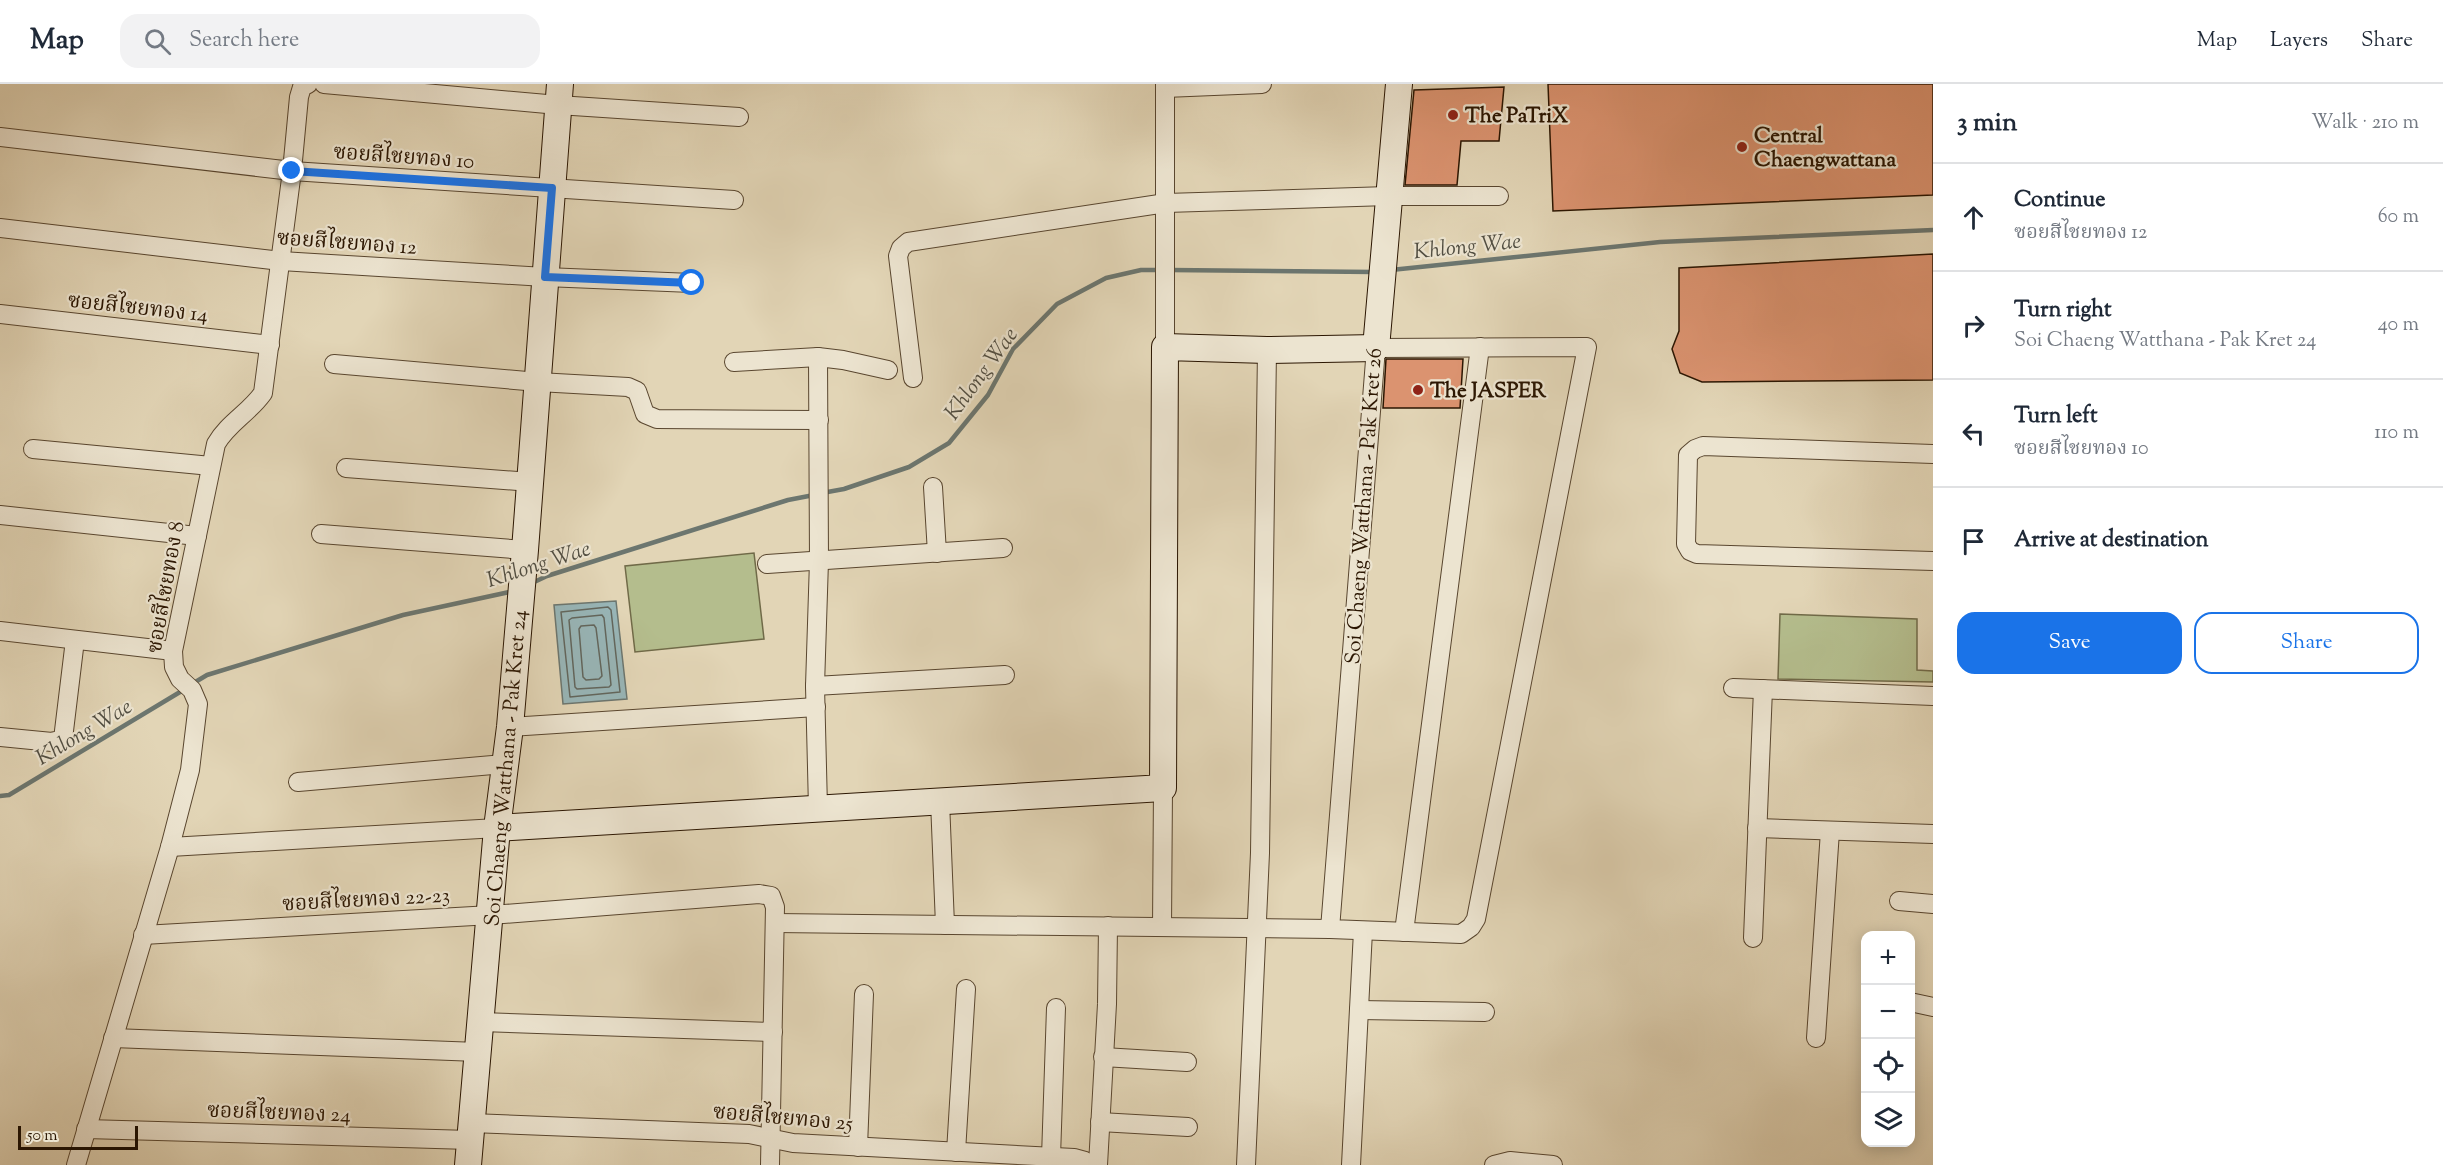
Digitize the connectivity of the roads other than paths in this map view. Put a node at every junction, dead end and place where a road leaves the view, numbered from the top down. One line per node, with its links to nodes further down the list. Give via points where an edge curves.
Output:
1 (324, 84): 6 (street)
2 (1262, 84): 5 (street)
3 (1399, 84): 11 (street, Soi Chaeng Watthana - Pak Kret 26)
4 (305, 85): 9 (street, ซอยสีไชยทอง 8, via 299,97)
5 (1165, 86): 14 (street)
6 (559, 94): 7 (street); 10 (street, Soi Chaeng Watthana - Pak Kret 24)
7 (739, 117)
8 (0, 137): 9 (street, ซอยสีไชยทอง 10)
9 (292, 171): 10 (street, ซอยสีไชยทอง 10); 16 (street, ซอยสีไชยทอง 8)
10 (552, 188): 13 (street, ซอยสีไชยทอง 10); 17 (street, Soi Chaeng Watthana - Pak Kret 24)
11 (1389, 196): 12 (street); 14 (street); 23 (street, Soi Chaeng Watthana - Pak Kret 26)
12 (1499, 196)
13 (734, 200)
14 (1166, 203): 21 (street); 29 (street, via 908,242 898,256)
15 (0, 228): 16 (street, ซอยสีไชยทอง 12)
16 (280, 261): 17 (street, ซอยสีไชยทอง 12); 20 (street, ซอยสีไชยทอง 8)
17 (545, 277): 18 (street, ซอยสีไชยทอง 12); 30 (street, Soi Chaeng Watthana - Pak Kret 24)
18 (692, 283)
19 (0, 314): 20 (street, ซอยสีไชยทอง 14)
20 (270, 345): 34 (street, ซอยสีไชยทอง 8, via 263,393 255,405 224,430)
21 (1165, 347): 24 (street); 60 (street)
22 (1479, 347): 23 (street); 78 (street); 78 (street, via 1587,347 1476,919 1472,927 1461,933)
23 (1376, 348): 24 (street); 76 (street, Soi Chaeng Watthana - Pak Kret 26)
24 (1267, 350): 75 (street)
25 (818, 357): 26 (street); 28 (street); 31 (street)
26 (734, 362)
27 (334, 364): 30 (street)
28 (888, 370)
29 (913, 378)
30 (538, 382): 31 (street, via 628,387 637,391 645,414 657,419); 36 (street, Soi Chaeng Watthana - Pak Kret 24)
31 (819, 420): 44 (street)
32 (33, 449): 34 (street)
33 (1933, 454): 45 (street, via 1703,446 1688,456 1686,544 1697,554)
34 (211, 466): 40 (street, ซอยสีไชยทอง 8)
35 (346, 468): 36 (street)
36 (531, 482): 42 (street, Soi Chaeng Watthana - Pak Kret 24)
37 (933, 487): 43 (street)
38 (0, 515): 40 (street)
39 (321, 534): 42 (street)
40 (196, 536): 49 (street, ซอยสีไชยทอง 8)
41 (1003, 548): 43 (street)
42 (525, 550): 56 (street, Soi Chaeng Watthana - Pak Kret 24)
43 (937, 553): 44 (street)
44 (819, 561): 46 (street); 51 (street)
45 (1933, 561)
46 (767, 564)
47 (0, 631): 48 (street)
48 (75, 640): 49 (street); 57 (street, via 63,739 52,742)
49 (173, 651): 67 (street, ซอยสีไชยทอง 8, via 174,667 198,704 198,717 190,770)
50 (1005, 675): 51 (street)
51 (815, 686): 55 (street)
52 (1733, 688): 53 (street)
53 (1763, 689): 54 (street); 64 (street)
54 (1933, 696)
55 (816, 707): 56 (street); 62 (street)
56 (510, 726): 58 (street, Soi Chaeng Watthana - Pak Kret 24)
57 (0, 737)
58 (504, 764): 59 (street); 63 (street, Soi Chaeng Watthana - Pak Kret 24)
59 (298, 782)
60 (1162, 788): 61 (street); 74 (street)
61 (940, 801): 62 (street); 72 (street)
62 (818, 808): 63 (street)
63 (497, 828): 67 (street); 70 (street, Soi Chaeng Watthana - Pak Kret 24)
64 (1757, 828): 65 (street); 80 (street)
65 (1830, 831): 66 (street); 91 (street)
66 (1933, 834)
67 (170, 847): 79 (street, ซอยสีไชยทอง 8)
68 (1899, 902): 69 (street)
69 (1933, 904)
70 (491, 915): 71 (street, ซอยสีไชยทอง 22-23, via 759,894 771,896 776,906); 79 (street, ซอยสีไชยทอง 22-23); 88 (street, Soi Chaeng Watthana - Pak Kret 24)
71 (775, 923): 72 (street); 89 (street)
72 (945, 925): 73 (street)
73 (1108, 926): 74 (street); 93 (street)
74 (1162, 927): 75 (street)
75 (1256, 928): 76 (street); 107 (street)
76 (1330, 929): 77 (street)
77 (1363, 931): 78 (street); 86 (street)
78 (1404, 932)
79 (143, 935): 90 (street, ซอยสีไชยทอง 8)
80 (1753, 938)
81 (966, 989): 101 (street)
82 (864, 994): 100 (street)
83 (1915, 1003): 84 (street)
84 (1933, 1007)
85 (1056, 1008): 102 (street)
86 (1359, 1010): 87 (street); 108 (street)
87 (1485, 1012)
88 (481, 1022): 89 (street); 92 (street, Soi Chaeng Watthana - Pak Kret 24)
89 (773, 1032): 98 (street)
90 (113, 1038): 92 (street); 97 (street, ซอยสีไชยทอง 8)
91 (1816, 1038)
92 (478, 1052): 99 (street, Soi Chaeng Watthana - Pak Kret 24)
93 (1103, 1057): 94 (street); 95 (street)
94 (1187, 1062)
95 (1100, 1122): 96 (street); 106 (street)
96 (1188, 1127)
97 (86, 1129): 99 (street, ซอยสีไชยทอง 24); 103 (street, ซอยสีไชยทอง 8)
98 (771, 1140): 99 (street, ซอยสีไชยทอง 25, via 749,1134); 100 (street, ซอยสีไชยทอง 25); 104 (street)
99 (470, 1143)
100 (858, 1147): 101 (street, ซอยสีไชยทอง 25)
101 (956, 1152): 102 (street, ซอยสีไชยทอง 25)
102 (1051, 1157): 105 (street, ซอยสีไชยทอง 25, via 1074,1158)
103 (76, 1165)
104 (770, 1165)
105 (1087, 1165)
106 (1098, 1165)
107 (1246, 1165)
108 (1351, 1165)
109 (1494, 1165): 110 (street, via 1510,1161)
110 (1553, 1165)

